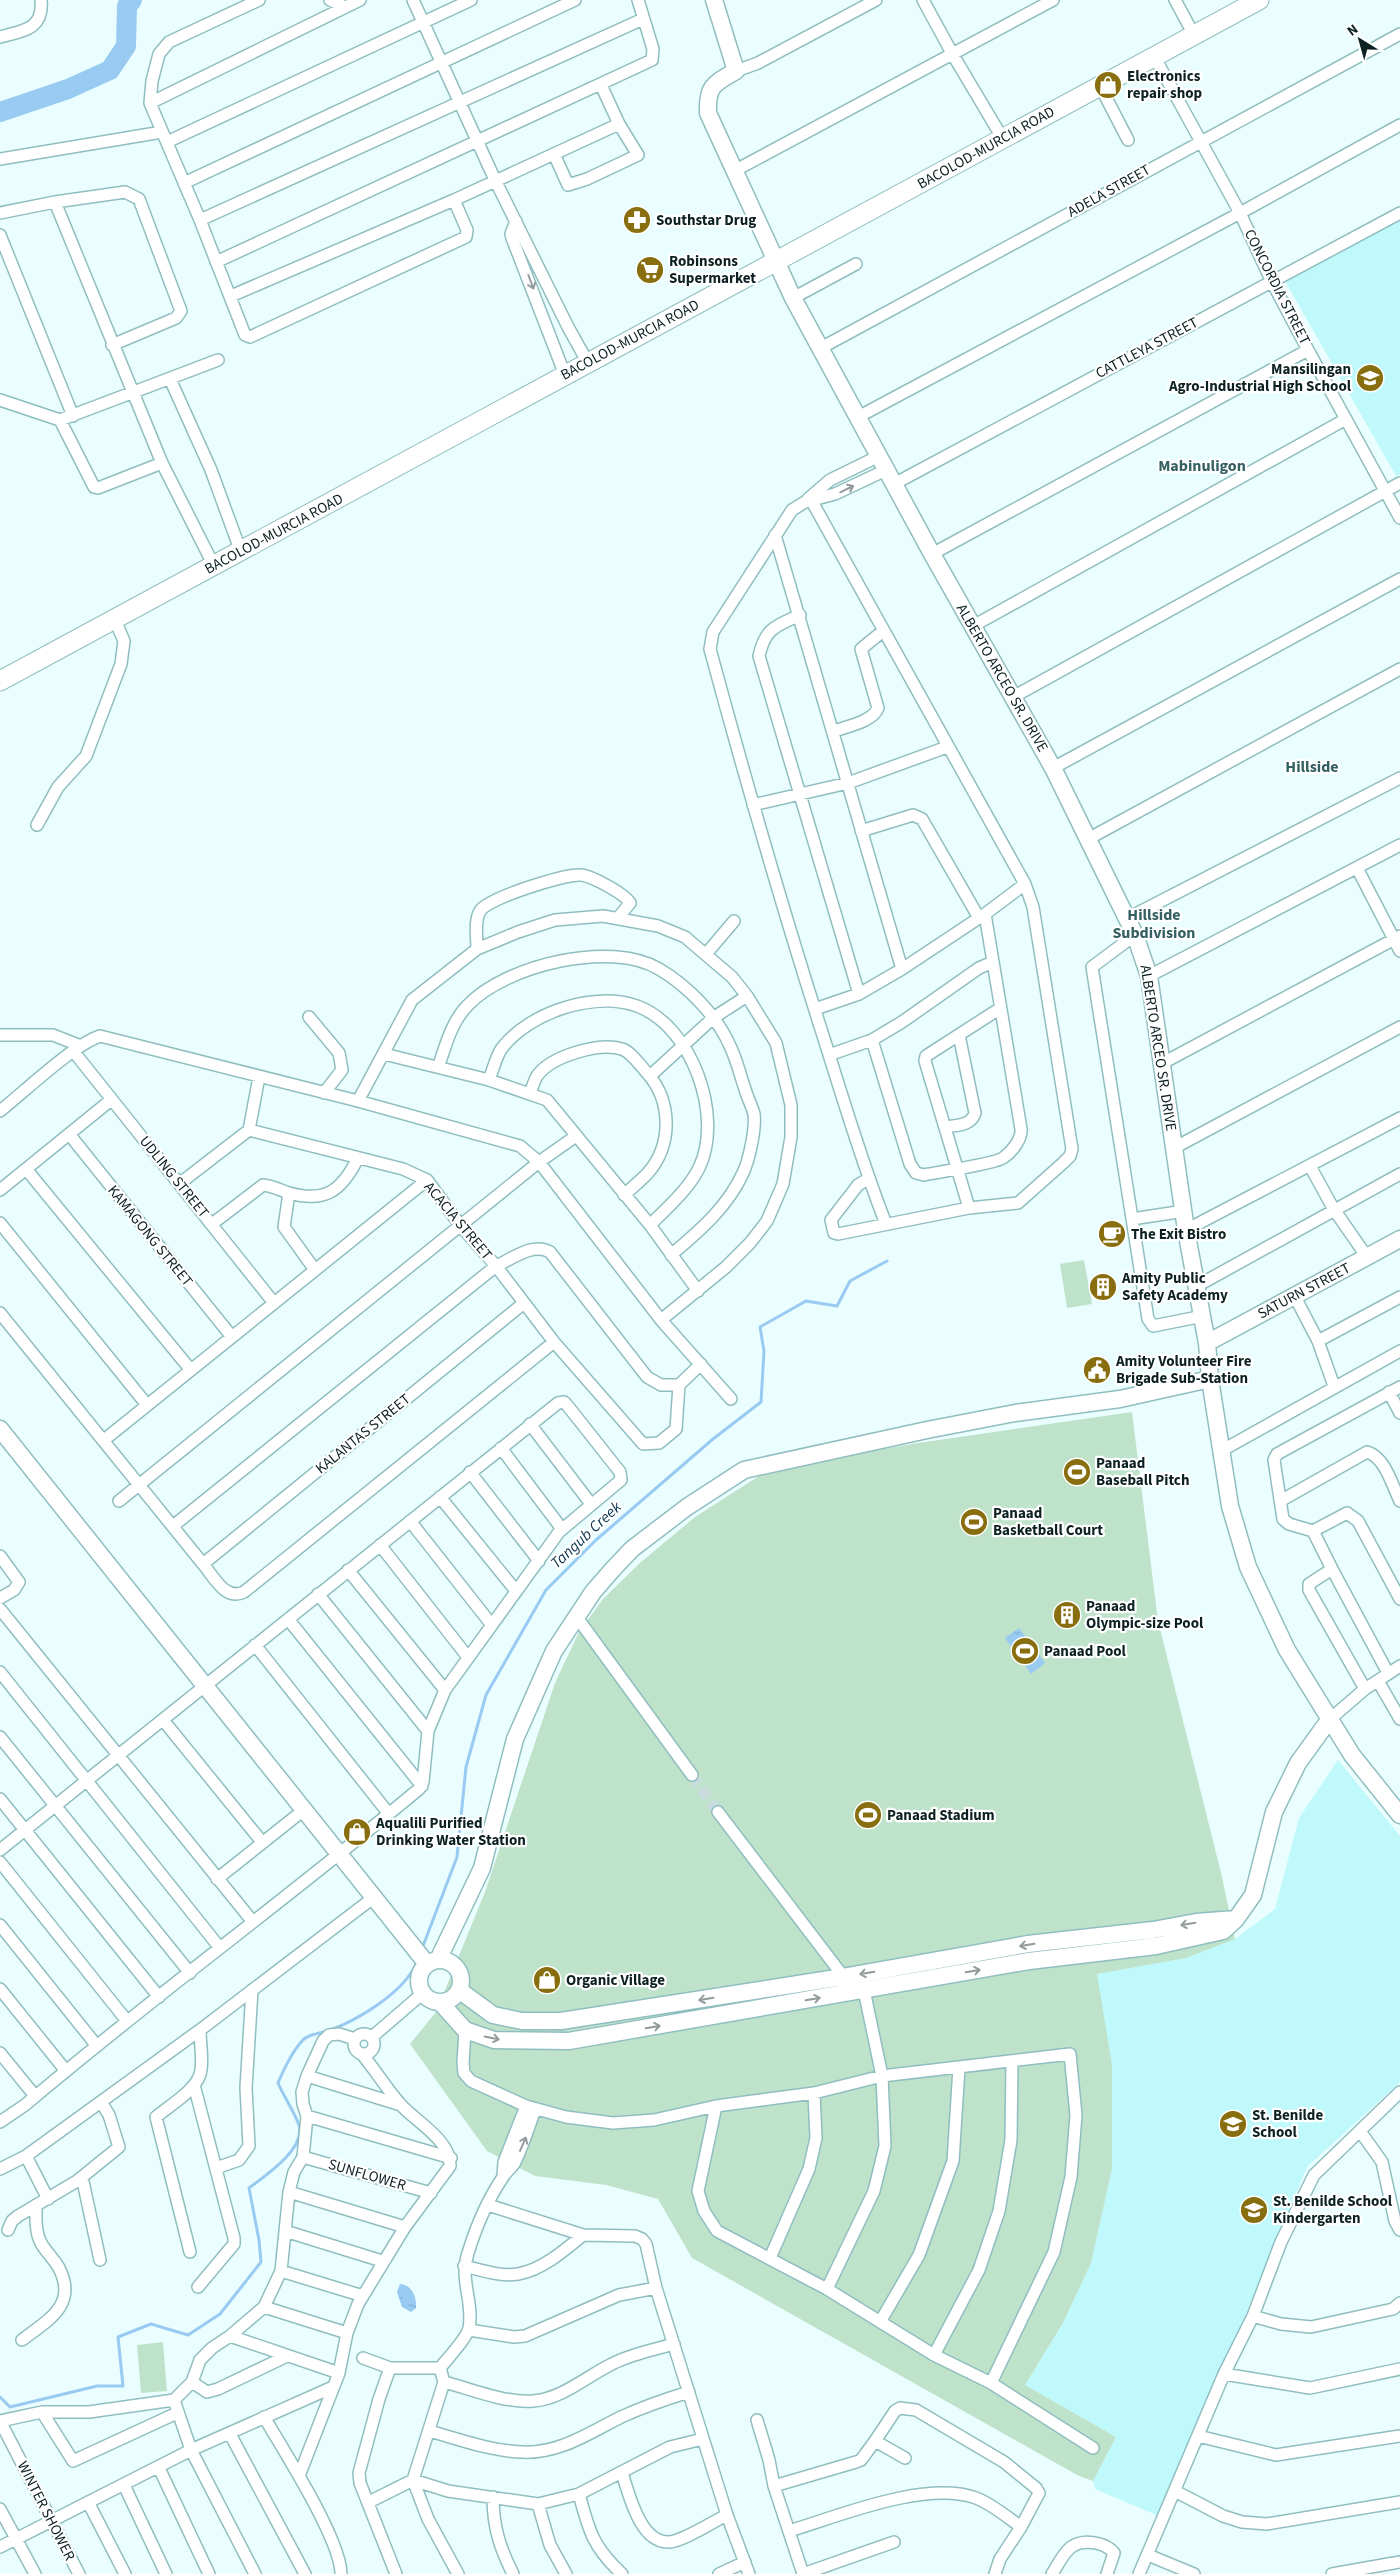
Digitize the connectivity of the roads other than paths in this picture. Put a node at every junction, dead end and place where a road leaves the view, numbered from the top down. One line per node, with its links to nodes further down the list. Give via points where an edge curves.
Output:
1 (41, 0): 20 (street, via 39,18 32,28)
2 (259, 0): 28 (street, via 169,42 159,54)
3 (330, 0): 15 (street)
4 (360, 0): 15 (street)
5 (414, 0): 17 (street)
6 (471, 0): 17 (street)
7 (575, 0): 23 (street)
8 (638, 0): 16 (street)
9 (714, 0): 24 (street)
10 (876, 0): 24 (street, via 758,63)
11 (923, 0): 21 (street)
12 (1053, 0): 21 (street)
13 (1175, 0): 19 (street)
14 (1259, 0): 19 (main road, BACOLOD-MURCIA ROAD)
15 (345, 7): 28 (street)
16 (643, 19): 25 (street, via 653,49 652,60); 27 (street)
17 (424, 22): 23 (street); 31 (street)
18 (1400, 34): 35 (street, ADELA STREET)
19 (1194, 35): 22 (main road, BACOLOD-MURCIA ROAD)
20 (0, 38)
21 (952, 55): 32 (street); 38 (street)
22 (1154, 56): 26 (main road, BACOLOD-MURCIA ROAD); 35 (street, CONCORDIA STREET)
23 (442, 62): 27 (street); 40 (street)
24 (736, 71): 38 (street, ALBERTO ARCEO SR. DRIVE, via 714,83 707,95 708,113)
25 (601, 85): 29 (street); 34 (street)
26 (1100, 86): 32 (main road, BACOLOD-MURCIA ROAD); 33 (street)
27 (459, 102): 34 (street); 46 (street)
28 (150, 103): 31 (street)
29 (619, 124): 36 (street); 36 (street, via 638,155 587,179 568,185)
30 (1400, 125): 44 (street)
31 (165, 137): 37 (street); 40 (street)
32 (1004, 140): 52 (main road, BACOLOD-MURCIA ROAD)
33 (1128, 140)
34 (479, 141): 39 (street); 51 (street)
35 (1200, 142): 44 (street, CONCORDIA STREET); 60 (street, ADELA STREET)
36 (554, 154): 39 (street)
37 (0, 159)
38 (734, 171): 52 (street, ALBERTO ARCEO SR. DRIVE)
39 (495, 180): 41 (street); 47 (street)
40 (184, 182): 46 (street)
41 (454, 200): 55 (street); 55 (street, via 468,230 466,237 250,337 242,330)
42 (55, 202): 43 (street); 59 (street); 59 (street, via 125,192 139,199 181,312 176,318)
43 (0, 212)
44 (1240, 213): 54 (street, CONCORDIA STREET); 69 (street)
45 (1400, 213): 54 (street, CATTLEYA STREET)
46 (200, 220): 51 (street)
47 (516, 221): 49 (street); 50 (street, via 511,234)
48 (0, 236): 68 (street)
49 (535, 256): 50 (street); 57 (street)
50 (522, 260): 58 (street, one-way to 58)
51 (216, 262): 55 (street)
52 (775, 262): 56 (street, ALBERTO ARCEO SR. DRIVE); 63 (main road, BACOLOD-MURCIA ROAD)
53 (856, 264): 56 (street)
54 (1272, 282): 61 (street, CONCORDIA STREET); 73 (street, CATTLEYA STREET)
55 (231, 296)
56 (793, 298): 60 (street, ALBERTO ARCEO SR. DRIVE)
57 (568, 327): 58 (street); 63 (street)
58 (551, 335): 64 (street)
59 (112, 345): 66 (street)
60 (820, 349): 69 (street, ALBERTO ARCEO SR. DRIVE)
61 (1308, 350): 70 (street, CONCORDIA STREET); 80 (street)
62 (218, 360): 65 (street)
63 (588, 363): 64 (main road, BACOLOD-MURCIA ROAD)
64 (565, 375): 79 (main road, BACOLOD-MURCIA ROAD)
65 (170, 379): 66 (street); 79 (street, via 211,470)
66 (131, 391): 68 (street); 72 (street)
67 (0, 400): 71 (street)
68 (73, 416): 71 (street)
69 (858, 416): 73 (street, ALBERTO ARCEO SR. DRIVE)
70 (1346, 419): 75 (street, CONCORDIA STREET); 85 (street)
71 (60, 420): 72 (street, via 94,487)
72 (162, 463): 81 (street)
73 (886, 470): 76 (street, one-way to 73, via 835,494); 76 (street, via 830,480); 80 (street, ALBERTO ARCEO SR. DRIVE)
74 (1400, 483): 75 (street)
75 (1386, 491): 77 (street, CONCORDIA STREET); 89 (street)
76 (809, 500): 78 (street, via 792,510); 86 (street)
77 (1400, 518)
78 (775, 535): 83 (street); 96 (street, via 710,640)
79 (241, 552): 81 (main road, BACOLOD-MURCIA ROAD)
80 (932, 554): 85 (street, ALBERTO ARCEO SR. DRIVE)
81 (214, 566): 84 (main road, BACOLOD-MURCIA ROAD)
82 (1400, 580): 92 (street)
83 (800, 615): 90 (street); 95 (street, via 770,628 759,656)
84 (115, 620): 88 (main road, BACOLOD-MURCIA ROAD); 97 (street, via 124,641 121,664 86,756 58,787)
85 (972, 626): 89 (street, ALBERTO ARCEO SR. DRIVE)
86 (882, 631): 90 (street, via 861,649 878,708 876,714); 91 (street)
87 (1400, 669): 99 (street)
88 (0, 681)
89 (1012, 697): 92 (street, ALBERTO ARCEO SR. DRIVE)
90 (834, 731): 94 (street)
91 (947, 747): 94 (street); 102 (street)
92 (1054, 768): 99 (street, ALBERTO ARCEO SR. DRIVE)
93 (1400, 778): 105 (street)
94 (848, 783): 95 (street); 98 (street)
95 (799, 793): 96 (street); 115 (street)
96 (753, 805): 118 (street)
97 (38, 825)
98 (861, 831): 103 (street, via 913,815 922,819); 113 (street)
99 (1088, 839): 105 (street, ALBERTO ARCEO SR. DRIVE)
100 (1400, 845): 101 (street)
101 (1357, 868): 108 (street); 114 (street)
102 (1025, 884): 103 (street); 157 (street, via 1033,907 1072,1149 1063,1163 1018,1203)
103 (982, 916): 112 (street); 113 (street)
104 (618, 918): 109 (street, via 555,920); 109 (street, via 630,903 625,895 582,875 554,879 486,904 477,918); 111 (street, via 658,926 685,937)
105 (1128, 918): 107 (street, ALBERTO ARCEO SR. DRIVE)
106 (734, 921): 111 (street)
107 (1135, 935): 114 (street, ALBERTO ARCEO SR. DRIVE); 160 (street, via 1092,967)
108 (1397, 938): 110 (street); 129 (street)
109 (477, 949): 127 (street, via 412,1000)
110 (1400, 951)
111 (706, 954): 116 (street, via 732,977)
112 (993, 962): 117 (street); 124 (street, via 979,968)
113 (902, 969): 115 (street)
114 (1149, 976): 129 (street, ALBERTO ARCEO SR. DRIVE)
115 (859, 994): 118 (street)
116 (747, 996): 120 (street); 173 (street, via 776,1043 791,1106 791,1137 783,1184 768,1221 750,1243)
117 (999, 1008): 123 (street); 149 (street, via 1021,1135 1002,1159)
118 (815, 1009): 128 (street)
119 (309, 1017): 134 (street, via 342,1059 342,1070)
120 (713, 1018): 125 (street); 130 (street, via 687,989 658,968 625,957 557,961 523,972 468,1004 450,1030); 168 (street, via 735,1057 754,1115 751,1147 743,1173 710,1223)
121 (1400, 1027): 144 (street)
122 (0, 1035): 126 (street, via 53,1034)
123 (959, 1035): 140 (street, via 926,1056 925,1061); 140 (street, via 975,1113 968,1123)
124 (872, 1040): 128 (street); 149 (street, via 910,1164 916,1173 924,1175)
125 (682, 1046): 131 (street); 133 (street, via 660,1020 636,1006 581,1002 555,1011 528,1026 502,1048); 164 (street, via 699,1076 706,1101 707,1145 685,1188)
126 (77, 1049): 132 (street, via 100,1036 109,1037); 136 (street, UDLING STREET); 138 (street)
127 (384, 1054): 130 (street); 137 (street)
128 (830, 1055): 152 (street)
129 (1161, 1064): 144 (street, ALBERTO ARCEO SR. DRIVE)
130 (438, 1065): 133 (street)
131 (650, 1076): 135 (street, via 622,1049 598,1048 553,1061 537,1076); 156 (street, via 659,1088 668,1129 648,1173)
132 (259, 1077): 134 (street); 141 (street)
133 (489, 1080): 135 (street)
134 (324, 1093): 137 (street)
135 (530, 1094): 143 (street, via 547,1100)
136 (110, 1100): 142 (street); 153 (street, UDLING STREET)
137 (358, 1101): 146 (street, via 520,1146)
138 (0, 1111)
139 (1400, 1118): 147 (street)
140 (945, 1127): 149 (street)
141 (249, 1130): 145 (street, ACACIA STREET); 153 (street)
142 (69, 1134): 148 (street); 181 (street, KAMAGONG STREET)
143 (576, 1136): 146 (street); 156 (street)
144 (1174, 1148): 159 (street, ALBERTO ARCEO SR. DRIVE)
145 (357, 1160): 151 (street, ACACIA STREET, via 403,1170); 155 (street, via 347,1179 332,1192 318,1198)
146 (539, 1162): 165 (street); 180 (street)
147 (1310, 1166): 158 (street); 166 (street)
148 (26, 1168): 154 (street); 187 (street)
149 (956, 1169): 157 (street)
150 (1400, 1174): 158 (street)
151 (427, 1180): 165 (street, ACACIA STREET); 171 (street)
152 (868, 1180): 163 (street); 163 (street, via 858,1185 844,1200 831,1220 834,1233)
153 (180, 1184): 162 (street, UDLING STREET)
154 (0, 1190)
155 (288, 1192): 162 (street, via 263,1185); 171 (street, via 284,1227)
156 (624, 1195): 164 (street)
157 (969, 1208): 163 (street)
158 (1333, 1208): 169 (street); 172 (street)
159 (1184, 1212): 160 (street); 166 (street, ALBERTO ARCEO SR. DRIVE)
160 (1132, 1218): 179 (street, via 1150,1324)
161 (0, 1223): 194 (street)
162 (212, 1224): 176 (street, UDLING STREET)
163 (886, 1224)
164 (650, 1225): 168 (street)
165 (460, 1226): 170 (street, ACACIA STREET); 202 (street)
166 (1186, 1230): 172 (street, ALBERTO ARCEO SR. DRIVE)
167 (1400, 1238): 169 (street, SATURN STREET)
168 (671, 1255): 173 (street)
169 (1367, 1257): 174 (street, SATURN STREET)
170 (496, 1266): 177 (street, ACACIA STREET); 189 (street, via 535,1248 550,1252 647,1377 661,1385); 209 (street)
171 (315, 1270): 176 (street)
172 (1195, 1287): 179 (street, ALBERTO ARCEO SR. DRIVE)
173 (698, 1291): 180 (street)
174 (1294, 1296): 182 (street); 184 (street, SATURN STREET)
175 (1400, 1297): 182 (street)
176 (274, 1303): 181 (street)
177 (524, 1303): 183 (street, ACACIA STREET); 215 (street, KALANTAS STREET)
178 (0, 1313): 198 (street)
179 (1202, 1316): 184 (street, ALBERTO ARCEO SR. DRIVE)
180 (661, 1320): 186 (street)
181 (232, 1337): 187 (street)
182 (1318, 1341): 190 (street)
183 (554, 1342): 189 (street, ACACIA STREET, via 643,1444 659,1443 676,1429); 215 (street, via 244,1592 228,1595)
184 (1207, 1343): 188 (street, ALBERTO ARCEO SR. DRIVE)
185 (1400, 1351): 190 (street)
186 (701, 1364): 189 (street); 193 (street)
187 (190, 1369): 194 (street)
188 (1210, 1379): 200 (street, ALBERTO ARCEO SR. DRIVE); 223 (street, via 1120,1399 1015,1413 927,1430 744,1470 695,1500 632,1549)
189 (679, 1385)
190 (1334, 1386): 200 (street)
191 (1400, 1386): 192 (street)
192 (1390, 1392): 195 (street); 204 (street, via 1277,1454 1274,1460)
193 (731, 1399)
194 (147, 1405): 198 (street)
195 (1400, 1413)
196 (530, 1424): 199 (street); 207 (street); 207 (street, via 564,1402 620,1472 621,1480)
197 (0, 1429): 232 (street)
198 (104, 1440): 202 (street)
199 (501, 1448): 201 (street); 210 (street)
200 (1221, 1451): 237 (street, ALBERTO ARCEO SR. DRIVE, via 1230,1506 1248,1567 1287,1650)
201 (470, 1472): 203 (street); 214 (street)
202 (139, 1484): 205 (street); 209 (street)
203 (440, 1497): 208 (street); 218 (street)
204 (1282, 1500): 206 (street, via 1367,1452 1375,1454); 211 (street, via 1281,1512 1286,1522)
205 (119, 1501)
206 (1400, 1501)
207 (591, 1504): 210 (street)
208 (410, 1521): 212 (street); 225 (street)
209 (173, 1526): 215 (street)
210 (562, 1529): 214 (street)
211 (1312, 1531): 216 (street); 221 (street, via 1352,1514)
212 (380, 1545): 217 (street); 227 (street)
213 (0, 1556): 220 (street, via 19,1582 14,1590)
214 (539, 1561): 218 (street)
215 (203, 1564)
216 (1332, 1569): 230 (street); 233 (street, via 1308,1584 1309,1590)
217 (348, 1570): 219 (street); 234 (street)
218 (516, 1591): 225 (street)
219 (318, 1594): 224 (street); 238 (street)
220 (0, 1598)
221 (1400, 1599)
222 (0, 1608): 240 (street)
223 (576, 1616): 241 (street); 261 (street, via 554,1650 516,1739 482,1868)
224 (288, 1619): 226 (street); 243 (street)
225 (491, 1624): 227 (street)
226 (255, 1644): 232 (street); 248 (street)
227 (467, 1656): 234 (street)
228 (1400, 1666): 230 (street)
229 (0, 1672): 242 (street)
230 (1388, 1673): 231 (street)
231 (1378, 1681): 233 (street); 235 (street)
232 (205, 1686): 236 (street); 246 (street)
233 (1365, 1689): 237 (street)
234 (445, 1690): 238 (street)
235 (1400, 1719)
236 (163, 1720): 240 (street); 251 (street)
237 (1329, 1720): 249 (street, ALBERTO ARCEO SR. DRIVE, via 1352,1755); 257 (street, via 1298,1763 1274,1812 1253,1895)
238 (428, 1731): 243 (street)
239 (0, 1737): 245 (street)
240 (118, 1756): 242 (street); 255 (street)
241 (692, 1776)
242 (87, 1782): 245 (street); 260 (street)
243 (422, 1786): 248 (street)
244 (0, 1799): 250 (street)
245 (56, 1807): 250 (street); 262 (street)
246 (304, 1809): 251 (street); 253 (street)
247 (718, 1812): 263 (street)
248 (390, 1814): 253 (street)
249 (1400, 1815)
250 (25, 1830): 252 (street); 269 (street)
251 (262, 1842): 255 (street)
252 (0, 1850)
253 (341, 1854): 256 (street); 258 (street)
254 (0, 1862): 271 (street)
255 (218, 1879): 258 (street)
256 (373, 1898): 261 (street); 265 (street)
257 (1236, 1920): 263 (street, one-way to 263, via 1204,1921 1028,1944); 267 (street, one-way to 257, via 1029,1961 1156,1946 1223,1931)
258 (253, 1922): 260 (street)
259 (0, 1925): 276 (street)
260 (220, 1948): 262 (street)
261 (433, 1962): 266 (street, via 447,1961 458,1968 462,1982); 268 (street, via 421,1973)
262 (190, 1973): 269 (street)
263 (844, 1977): 266 (street, one-way to 266, via 562,2021 522,2021 493,2015); 267 (street)
264 (0, 1989): 281 (street)
265 (252, 1990): 272 (street); 298 (street, via 246,2088 250,2146 239,2160)
266 (459, 1990): 270 (street, via 451,1999)
267 (858, 1991): 273 (street, one-way to 267, via 494,2040 569,2041); 283 (street)
268 (423, 1993): 270 (street); 274 (street)
269 (159, 1997): 271 (street)
270 (440, 2002): 273 (street)
271 (127, 2021): 276 (street)
272 (200, 2030): 284 (street, via 201,2070); 288 (street)
273 (465, 2030): 291 (street, via 463,2063 464,2073 470,2081)
274 (372, 2037): 275 (street, via 367,2034); 278 (street, via 371,2051)
275 (355, 2039): 278 (street, via 356,2050); 282 (street, via 339,2034 329,2035)
276 (97, 2046): 281 (street)
277 (0, 2053): 287 (street)
278 (362, 2054): 289 (street)
279 (1012, 2061): 280 (street); 330 (street, via 1011,2140 999,2211 979,2270); 340 (street, via 1070,2054 1076,2115 1071,2177 1054,2252)
280 (959, 2068): 283 (street); 324 (street, via 953,2160 919,2255)
281 (66, 2071): 287 (street)
282 (307, 2076): 289 (street); 292 (street, via 302,2092)
283 (882, 2076): 286 (street); 319 (street, via 885,2146 874,2191)
284 (194, 2085): 298 (street); 311 (street, via 156,2117)
285 (1400, 2092): 294 (street)
286 (814, 2093): 290 (street); 312 (street, via 816,2138 809,2169)
287 (35, 2096): 293 (street)
288 (101, 2102): 295 (street); 300 (street, via 109,2115 118,2147)
289 (401, 2104): 297 (street, via 434,2135)
290 (716, 2106): 291 (street, via 654,2120 613,2124); 312 (street, via 698,2191 704,2211 717,2230)
291 (531, 2108): 304 (street, via 524,2141)
292 (307, 2116): 296 (street); 297 (street)
293 (1, 2120)
294 (1360, 2131): 308 (street, via 1382,2162 1395,2221); 323 (street, via 1314,2175 1281,2242)
295 (26, 2156): 299 (street); 303 (street)
296 (303, 2157): 301 (street); 302 (street, SUNFLOWER)
297 (450, 2158): 302 (street, via 450,2166)
298 (216, 2168): 317 (street, via 234,2232 234,2244)
299 (0, 2169)
300 (82, 2177): 303 (street); 313 (street)
301 (288, 2192): 306 (street); 309 (street)
302 (431, 2193): 306 (street)
303 (48, 2199): 305 (street)
304 (488, 2204): 310 (street); 315 (street)
305 (36, 2205): 307 (street, via 12,2221); 328 (street, via 40,2242 62,2275 65,2297 53,2315)
306 (405, 2227): 314 (street)
307 (8, 2230)
308 (1400, 2230)
309 (285, 2232): 314 (street); 316 (street)
310 (584, 2235): 315 (street, via 563,2252 529,2271 516,2274); 318 (street, via 635,2236 642,2239)
311 (190, 2252)
312 (770, 2258): 319 (street)
313 (100, 2260)
314 (382, 2261): 320 (street)
315 (464, 2266): 325 (street)
316 (281, 2271): 320 (street); 322 (street)
317 (198, 2287)
318 (656, 2288): 325 (street, via 619,2295 525,2336); 329 (street)
319 (827, 2289): 324 (street)
320 (363, 2296): 326 (street)
321 (1400, 2303): 323 (street, via 1393,2309 1311,2327 1281,2324)
322 (264, 2307): 326 (street); 327 (street)
323 (1253, 2316): 337 (street)
324 (880, 2322): 330 (street)
325 (469, 2330): 334 (street)
326 (347, 2333): 336 (street)
327 (230, 2336): 331 (street); 338 (street, via 200,2360)
328 (22, 2340)
329 (674, 2344): 339 (street, via 613,2363 566,2390 534,2401 518,2401); 342 (street)
330 (934, 2355): 340 (street)
331 (286, 2356): 336 (street); 338 (street, via 218,2390 207,2392)
332 (363, 2358): 333 (street)
333 (390, 2368): 334 (street); 368 (street, via 359,2473)
334 (440, 2368): 339 (street)
335 (1400, 2369): 337 (street, via 1310,2388)
336 (339, 2373): 341 (street)
337 (1224, 2374): 351 (street)
338 (192, 2382): 343 (street)
339 (444, 2382): 349 (street)
340 (991, 2383): 355 (street)
341 (333, 2387): 346 (street); 360 (street)
342 (689, 2392): 349 (street, via 648,2405 575,2442 548,2450 501,2451); 353 (street)
343 (174, 2400): 344 (street, via 89,2412); 345 (street)
344 (42, 2412): 345 (street, via 73,2461); 348 (street)
345 (177, 2413): 356 (street)
346 (264, 2417): 350 (street); 360 (street)
347 (757, 2420): 363 (street)
348 (0, 2421): 373 (street, WINTER SHOWER)
349 (429, 2431): 361 (street)
350 (230, 2434): 356 (street); 388 (street)
351 (1198, 2436): 352 (street, via 1276,2455); 364 (street)
352 (1400, 2436)
353 (703, 2439): 359 (street, via 670,2447); 372 (street)
354 (875, 2441): 357 (street); 363 (street, via 861,2460); 374 (street, via 886,2421 900,2408 916,2410 949,2428 1004,2462 1038,2490)
355 (1093, 2448)
356 (192, 2450): 358 (street); 387 (street)
357 (905, 2458)
358 (159, 2468): 362 (street); 386 (street)
359 (622, 2472): 365 (street); 372 (street, via 640,2523 656,2539 670,2542)
360 (299, 2476): 389 (street, via 330,2539)
361 (413, 2480): 366 (street, via 448,2490); 368 (street); 391 (street, via 428,2519)
362 (124, 2485): 367 (street); 385 (street)
363 (774, 2486): 375 (street)
364 (1175, 2491): 369 (street, via 1223,2516 1242,2522 1268,2524); 379 (street)
365 (579, 2494): 370 (street); 394 (street, via 596,2547)
366 (493, 2497): 370 (street); 392 (street, via 493,2521 498,2544)
367 (88, 2502): 373 (street); 384 (street)
368 (368, 2502): 390 (street)
369 (1400, 2502)
370 (538, 2504): 393 (street, via 550,2545)
371 (0, 2508): 376 (street)
372 (727, 2515): 380 (street)
373 (50, 2520): 376 (street); 383 (street, WINTER SHOWER)
374 (1021, 2527): 375 (street, via 976,2498 940,2492 885,2501); 398 (street, via 1000,2559)
375 (789, 2532): 397 (street)
376 (16, 2539): 378 (street); 382 (street)
377 (894, 2542): 397 (street)
378 (0, 2547)
379 (1148, 2555): 401 (street); 402 (street)
380 (745, 2562): 395 (street); 396 (street)
381 (1393, 2567): 403 (street)
382 (34, 2574)
383 (79, 2574)
384 (125, 2574)
385 (166, 2574)
386 (210, 2574)
387 (255, 2574)
388 (305, 2574)
389 (341, 2574)
390 (396, 2574)
391 (458, 2574)
392 (513, 2574)
393 (566, 2574)
394 (622, 2574)
395 (720, 2574)
396 (749, 2574)
397 (804, 2574)
398 (995, 2574)
399 (1052, 2574): 400 (street, via 1071,2548 1093,2542 1114,2554)
400 (1107, 2574)
401 (1139, 2574)
402 (1194, 2574)
403 (1332, 2574)

